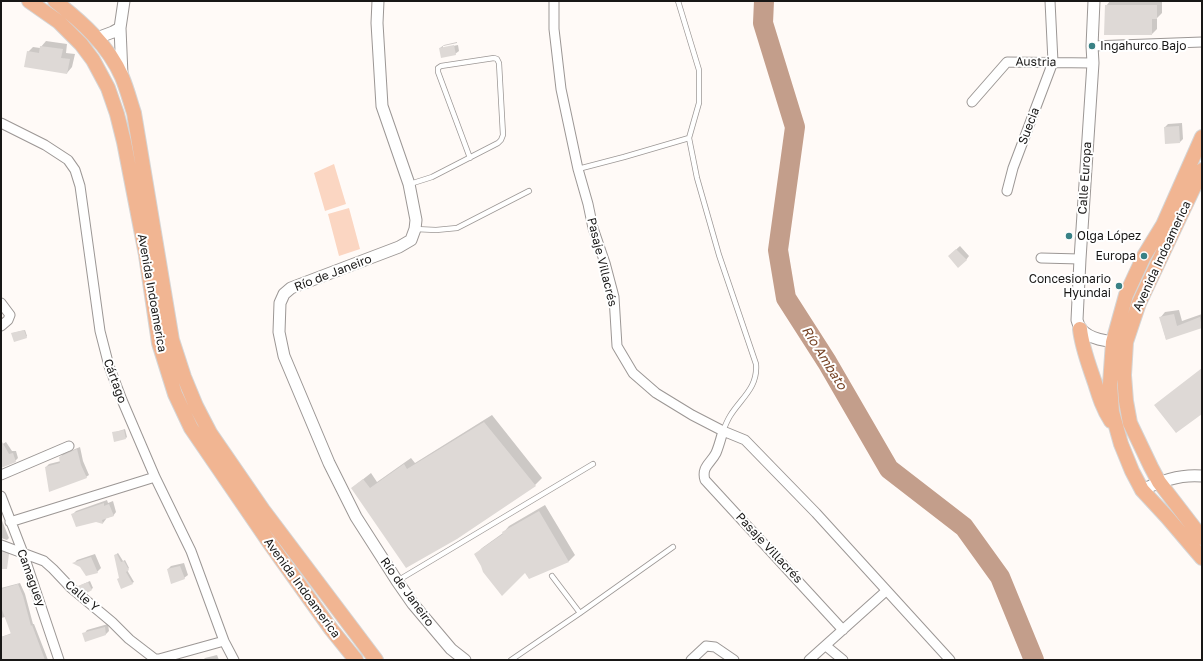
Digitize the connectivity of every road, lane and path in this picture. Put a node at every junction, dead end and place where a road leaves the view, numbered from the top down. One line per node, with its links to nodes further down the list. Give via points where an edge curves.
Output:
1 (29, 1): 59 (main road, Avenida Indoamerica, via 60,22 80,44 93,60 108,88 127,156 146,255 159,343 175,394 191,428 271,545)
2 (55, 1): 10 (main road, Avenida Indoamerica)
3 (124, 1): 9 (street)
4 (378, 1): 23 (street, via 377,30 382,106)
5 (554, 1): 21 (street, Pasaje Villacrés, via 554,29 561,89)
6 (678, 1): 19 (lane, via 699,70 700,103)
7 (1050, 1): 13 (street)
8 (1094, 1): 12 (street, Calle Europa)
9 (120, 28): 10 (street); 15 (street)
10 (97, 38): 15 (main road, Avenida Indoamerica)
11 (1202, 42): 12 (street)
12 (1092, 46): 14 (street, Calle Europa)
13 (1053, 62): 14 (street, Austria); 16 (street, Austria, via 1007,62); 25 (street, Suecia, via 1013,168)
14 (1094, 63): 28 (street, Calle Europa)
15 (122, 77): 60 (main road, Avenida Indoamerica, via 134,113 172,340 196,406 210,433 263,510)
16 (972, 102)
17 (1, 124): 39 (street, Cártago, via 45,145 68,160 75,170 80,186 100,331 107,359)
18 (1202, 137): 32 (main road, Avenida Indoamerica, via 1163,225 1144,256 1126,296)
19 (689, 138): 21 (lane); 34 (lane, via 697,178 719,255 756,364 754,384 729,417)
20 (470, 158): 20 (lane, via 438,68 494,58 499,63 501,140); 23 (lane, via 432,177)
21 (578, 169): 34 (street, Pasaje Villacrés, via 614,297 617,346 633,373 656,393)
22 (1202, 170): 32 (main road, Avenida Indoamerica)
23 (409, 184): 26 (street, via 416,220)
24 (530, 190): 26 (lane, via 457,228)
25 (1007, 191)
26 (415, 229): 50 (street, Río de Janeiro, via 411,240 399,247 291,288 284,294 280,303 279,332 284,356 329,463 356,517)
27 (1041, 258): 28 (street)
28 (1080, 259): 31 (street, Calle Europa)
29 (1, 303): 30 (street, via 10,316)
30 (1, 326)
31 (1080, 329): 32 (street, via 1089,335); 33 (main road, via 1083,348 1104,409)
32 (1120, 342): 33 (main road, Avenida Indoamerica, via 1110,384 1112,412); 40 (main road, Avenida Indoamerica, via 1130,423)
33 (1117, 428): 41 (main road, Avenida Indoamerica, via 1121,444)
34 (723, 431): 51 (street, via 745,440 816,513); 53 (street, Pasaje Villacrés, via 715,455 706,468 706,480)
35 (69, 446): 37 (street)
36 (593, 464): 50 (lane)
37 (1, 475)
38 (1202, 476): 40 (street)
39 (155, 477): 43 (street); 54 (street, Cártago, via 191,551)
40 (1159, 482): 41 (street); 44 (main road, Avenida Indoamerica)
41 (1142, 490): 48 (main road, Avenida Indoamerica)
42 (1, 496): 43 (street, Camaguey)
43 (10, 522): 47 (street, Camaguey)
44 (1202, 538)
45 (1, 545): 47 (street, Calle Y)
46 (673, 547): 52 (lane)
47 (23, 553): 56 (street, Calle Y, via 44,562); 57 (street, Camaguey)
48 (1202, 558)
49 (552, 576): 52 (lane)
50 (397, 581): 61 (street, Río de Janeiro, via 451,649)
51 (886, 591): 53 (street); 67 (street)
52 (580, 613): 62 (lane)
53 (843, 630): 55 (street)
54 (224, 641): 56 (street); 58 (street, Cártago)
55 (826, 646): 65 (street); 66 (street)
56 (155, 659)
57 (60, 660)
58 (234, 660)
59 (356, 660)
60 (376, 660)
61 (465, 660)
62 (511, 660)
63 (691, 660): 64 (street, via 706,646 715,647)
64 (734, 660)
65 (809, 660)
66 (843, 660)
67 (950, 660)

